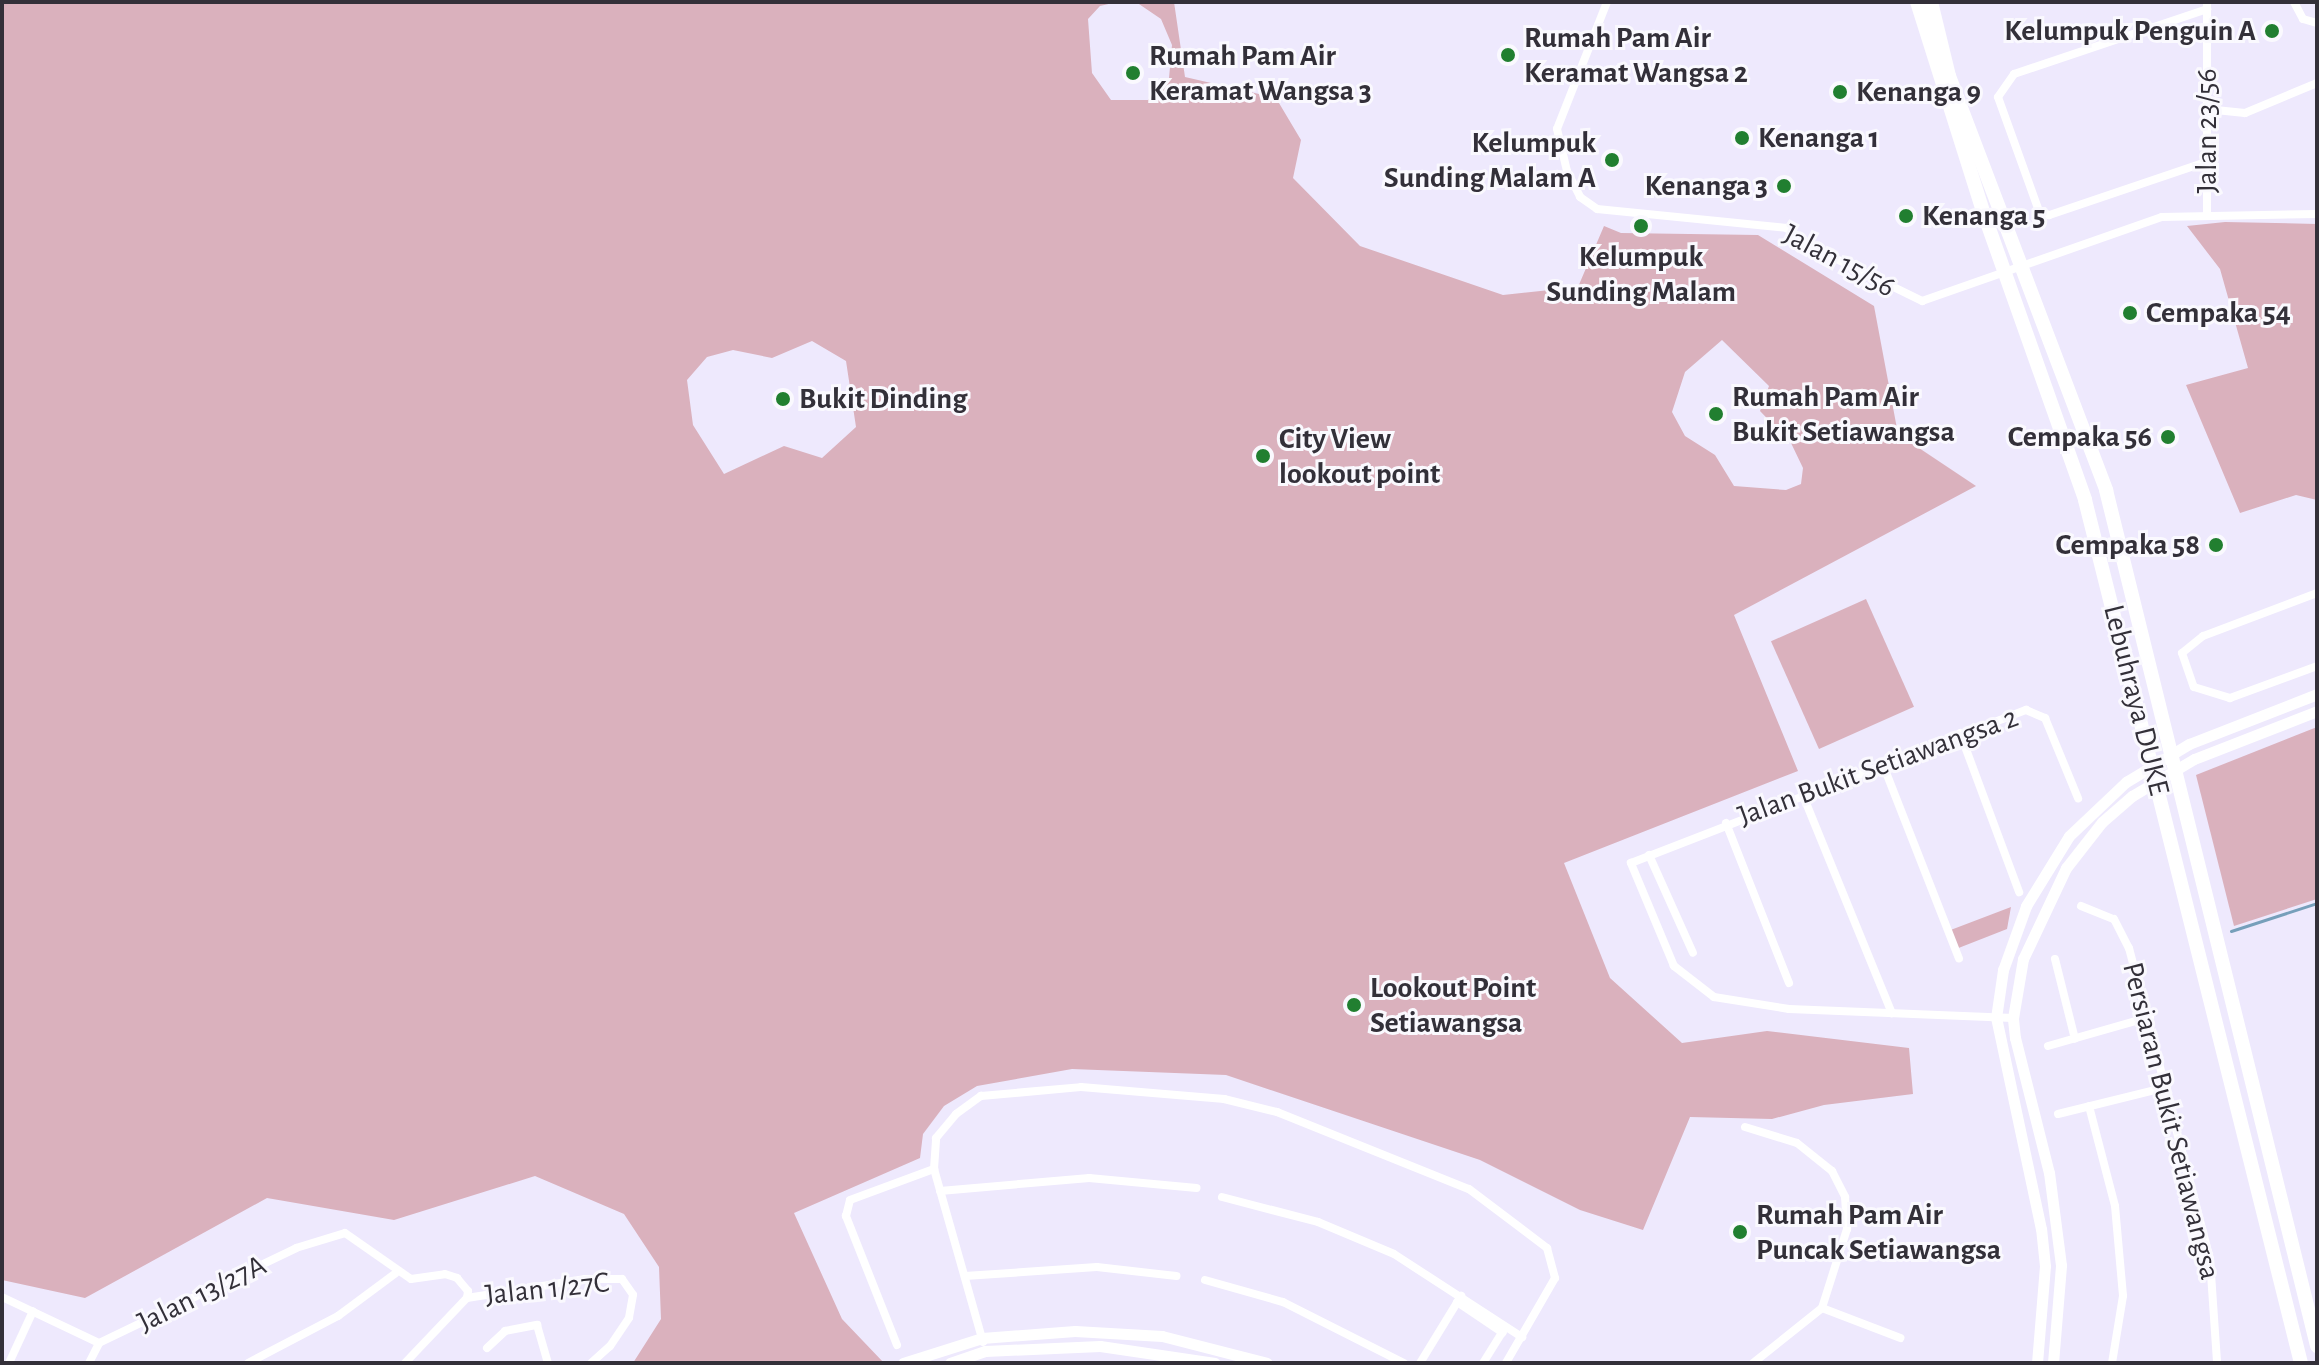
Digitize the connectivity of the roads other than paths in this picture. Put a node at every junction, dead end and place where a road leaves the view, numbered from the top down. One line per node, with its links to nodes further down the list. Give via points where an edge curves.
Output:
1 (1607, 2): 12 (street, Jalan 15/56, via 1557,129 1580,197 1597,209 1786,228 1922,301 2162,217)
2 (1917, 2): 45 (highway, Lebuhraya DUKE, via 1984,214 2085,500)
3 (1931, 2): 8 (highway, Lebuhraya DUKE)
4 (1941, 2): 8 (highway)
5 (2294, 2): 7 (street, via 2303,19)
6 (2207, 6): 10 (street, Jalan 23/56); 11 (street, via 2014,74 1998,97 2039,211 2049,215)
7 (2317, 23)
8 (1949, 76): 44 (highway, Lebuhraya DUKE, via 2106,490)
9 (2317, 83): 10 (street, via 2245,113)
10 (2206, 109): 11 (street, Jalan 23/56)
11 (2206, 162): 12 (street, Jalan 23/56)
12 (2207, 213): 13 (street, Jalan 15/56)
13 (2317, 214)
14 (2317, 593): 15 (street, via 2203,636 2182,653 2194,687 2230,698)
15 (2316, 668)
16 (2317, 694): 32 (street, via 2189,744 2102,800 2050,861 2003,970)
17 (2317, 711): 33 (street, via 2194,759 2132,796 2102,822 2066,868 2023,959)
18 (1960, 733): 19 (street, Jalan Bukit Setiawangsa 2); 21 (street, Jalan Bukit Setiawangsa 2, via 2026,710 2044,715); 24 (street)
19 (1882, 762): 20 (street, Jalan Bukit Setiawangsa 2); 27 (street)
20 (1802, 793): 22 (street, Jalan Bukit Setiawangsa 2); 30 (street)
21 (2078, 798)
22 (1726, 823): 23 (street, Jalan Bukit Setiawangsa 2); 29 (street)
23 (1649, 855): 26 (street); 30 (street, Jalan Bukit Setiawangsa 2, via 1631,865 1674,966 1714,997 1736,1004)
24 (2019, 892)
25 (2081, 906): 31 (street, Persiaran Bukit Setiawangsa, via 2114,919 2129,948)
26 (1693, 953)
27 (1959, 958)
28 (2055, 959): 34 (street)
29 (1789, 983)
30 (1892, 1013): 32 (street)
31 (2150, 1017): 34 (street); 36 (street, Persiaran Bukit Setiawangsa)
32 (1996, 1018): 33 (street); 80 (street, via 2041,1229 2045,1266)
33 (2013, 1018): 81 (street, via 2059,1228)
34 (2075, 1039): 35 (street)
35 (2048, 1046)
36 (2167, 1087): 37 (street); 83 (street, Persiaran Bukit Setiawangsa, via 2210,1259)
37 (2089, 1106): 38 (street); 82 (street, via 2115,1206 2123,1296)
38 (2058, 1114)
39 (1745, 1127): 54 (street, via 1797,1143 1832,1171 1845,1197 1847,1229)
40 (934, 1169): 42 (street); 57 (street, via 936,1138 981,1096 1081,1087 1154,1090 1277,1112 1469,1189 1528,1230 1547,1248 1555,1278); 61 (street, via 850,1200 846,1216)
41 (1197, 1188): 42 (street, via 1089,1178)
42 (940, 1191): 47 (street)
43 (1222, 1197): 52 (street, via 1318,1222 1394,1254)
44 (2294, 1256): 53 (highway); 62 (highway, Lebuhraya DUKE)
45 (2276, 1263): 84 (highway); 85 (highway, Lebuhraya DUKE)
46 (396, 1273): 51 (street, via 411,1279 450,1275 468,1291); 60 (street, Jalan 13/27A, via 360,1242 345,1233 334,1235); 68 (street, via 338,1316)
47 (965, 1276): 48 (street, via 1097,1267); 58 (street)
48 (1176, 1276)
49 (1205, 1280): 75 (street, via 1283,1302)
50 (2, 1297): 55 (street, Jalan 13/27A)
51 (467, 1298): 69 (street); 71 (street, Jalan 1/27C, via 585,1279 622,1279 633,1295 629,1318)
52 (1459, 1299): 56 (street); 76 (street)
53 (2317, 1305)
54 (1822, 1308): 59 (street); 79 (street)
55 (33, 1311): 60 (street, Jalan 13/27A); 66 (street)
56 (1504, 1330): 57 (street); 77 (street)
57 (1522, 1337): 78 (street)
58 (982, 1338): 64 (street); 72 (street); 74 (street, via 1117,1332 1162,1336)
59 (1900, 1338)
60 (99, 1343): 67 (street)
61 (897, 1345)
62 (2317, 1346)
63 (487, 1348): 70 (street, via 505,1331 537,1325)
64 (985, 1351): 65 (street, via 1100,1346); 73 (street)
65 (1210, 1362)
66 (9, 1363)
67 (89, 1363)
68 (248, 1363)
69 (405, 1363)
70 (548, 1363)
71 (591, 1363)
72 (903, 1363)
73 (950, 1363)
74 (1267, 1363)
75 (1404, 1363)
76 (1420, 1363)
77 (1483, 1363)
78 (1506, 1363)
79 (1753, 1363)
80 (2037, 1363)
81 (2053, 1363)
82 (2112, 1363)
83 (2217, 1363)
84 (2294, 1363)
85 (2301, 1363)

